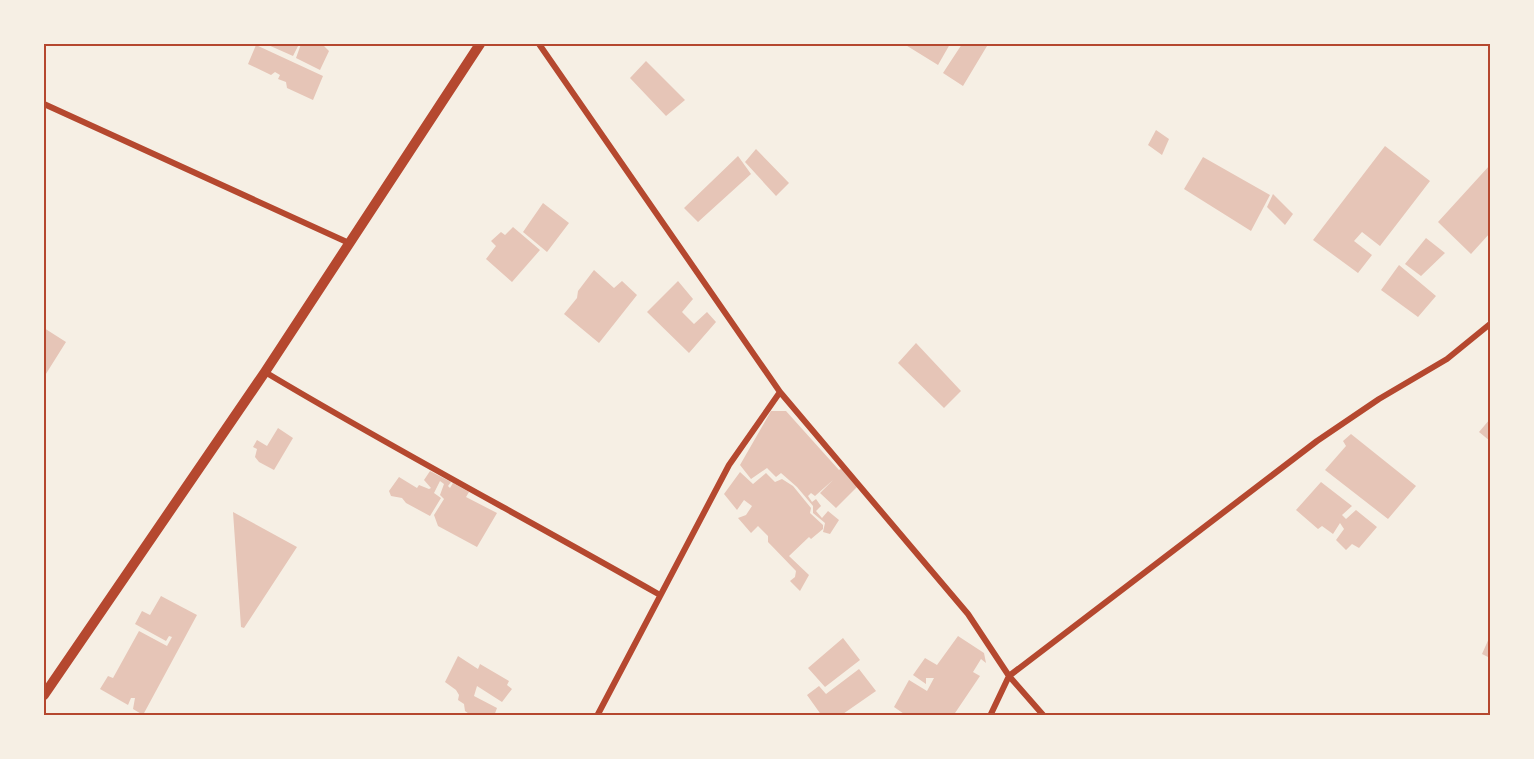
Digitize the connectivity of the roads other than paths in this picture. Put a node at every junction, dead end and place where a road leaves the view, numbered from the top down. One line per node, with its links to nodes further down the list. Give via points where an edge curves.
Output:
1 (480, 44): 4 (street)
2 (539, 44): 7 (street)
3 (44, 104): 4 (street)
4 (349, 243): 6 (street)
5 (1491, 324): 9 (street, via 1447,359 1317,441)
6 (265, 372): 8 (street, via 375,438); 10 (street)
7 (780, 392): 8 (street, via 729,465); 9 (street, via 968,614)
8 (660, 595): 11 (street)
9 (1010, 676): 12 (street); 13 (street)
10 (44, 695)
11 (597, 716)
12 (990, 716)
13 (1044, 716)

